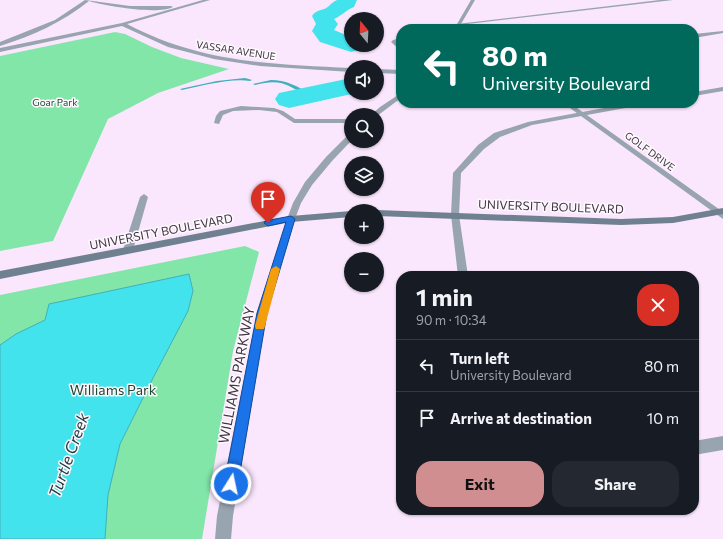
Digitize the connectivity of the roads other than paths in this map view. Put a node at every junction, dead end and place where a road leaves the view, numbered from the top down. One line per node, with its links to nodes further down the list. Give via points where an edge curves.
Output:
1 (88, 0): 5 (street, via 108,6 135,8); 10 (street, via 58,20)
2 (208, 0): 5 (street)
3 (472, 0): 7 (street)
4 (671, 0): 7 (street)
5 (191, 5): 6 (street)
6 (123, 24): 11 (street); 12 (street, VASSAR AVENUE, via 151,38 196,53 267,65)
7 (459, 24)
8 (723, 32): 9 (street)
9 (699, 35)
10 (0, 44)
11 (0, 50)
12 (344, 70)
13 (384, 71): 14 (street)
14 (396, 72)
15 (723, 89): 16 (street)
16 (699, 93)
17 (396, 98): 18 (street)
18 (382, 108)
19 (572, 108): 21 (street, GOLF DRIVE)
20 (614, 108): 21 (street)
21 (580, 114): 27 (street, GOLF DRIVE); 29 (street, via 530,123 497,135 481,147 457,173)
22 (344, 121): 23 (street, via 294,121 280,111 256,108 222,112)
23 (217, 123)
24 (344, 145): 30 (street, WILLIAMS PARKWAY, via 308,184)
25 (144, 197): 31 (street)
26 (384, 213): 29 (street, UNIVERSITY BOULEVARD)
27 (721, 213): 29 (street, UNIVERSITY BOULEVARD, via 673,220 621,222)
28 (344, 215): 30 (street, UNIVERSITY BOULEVARD)
29 (455, 215): 32 (street)
30 (291, 219): 31 (street, UNIVERSITY BOULEVARD); 36 (street, WILLIAMS PARKWAY, via 262,313)
31 (128, 250): 33 (street, UNIVERSITY BOULEVARD)
32 (462, 271)
33 (0, 275)
34 (723, 443): 35 (street)
35 (699, 447)
36 (223, 539)

